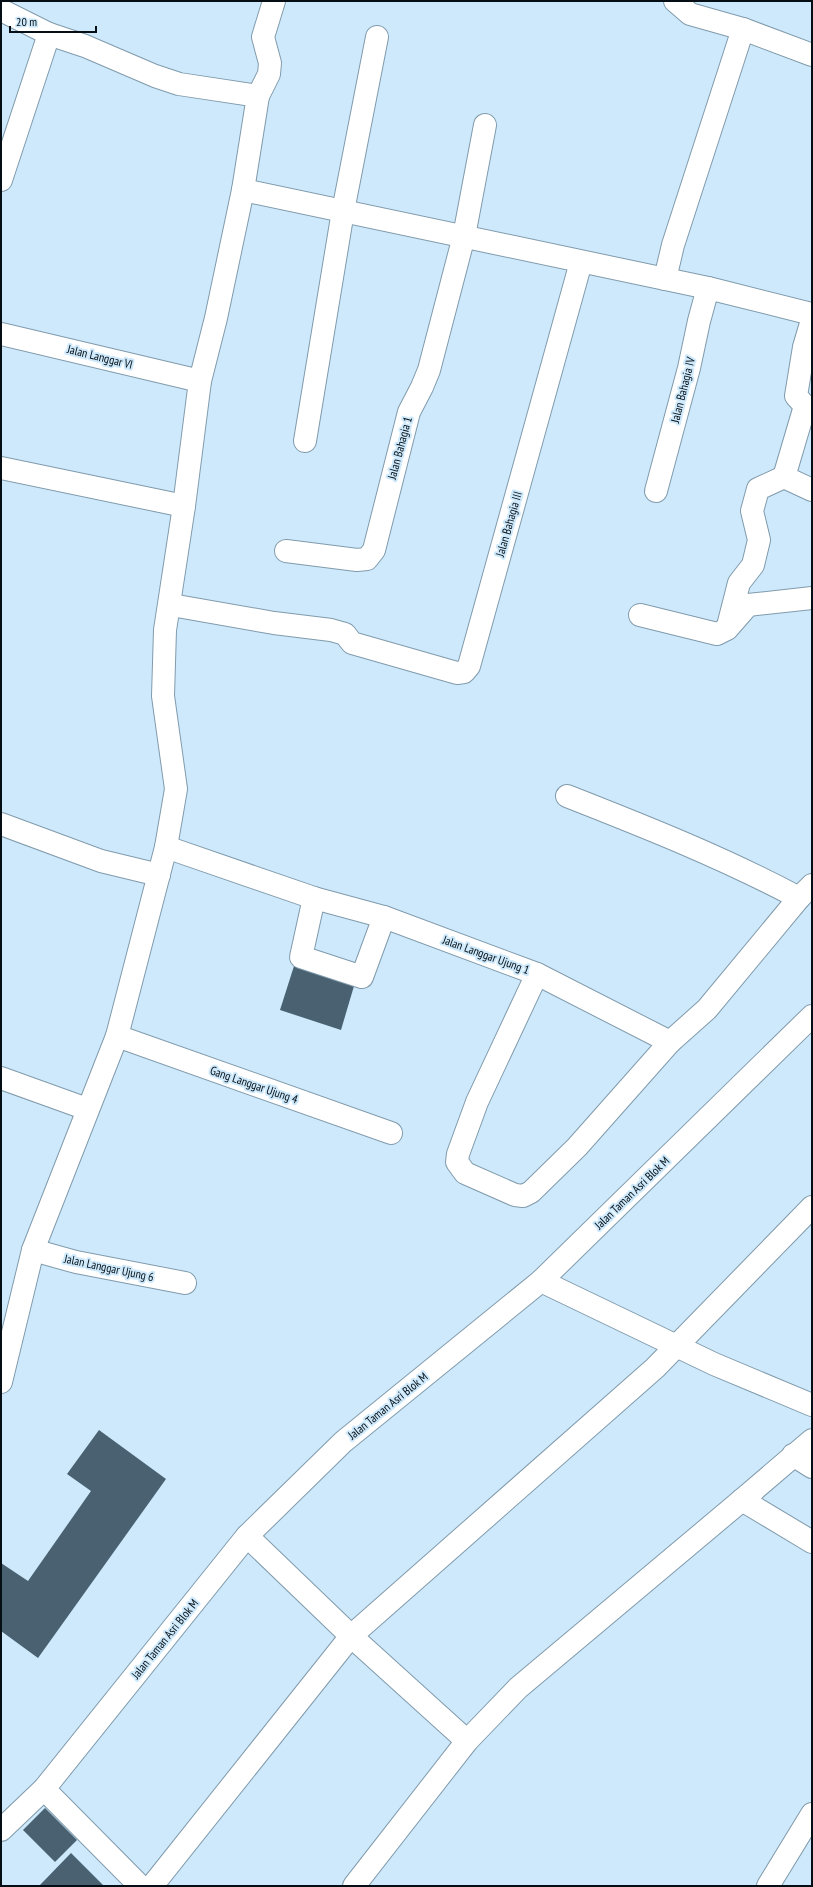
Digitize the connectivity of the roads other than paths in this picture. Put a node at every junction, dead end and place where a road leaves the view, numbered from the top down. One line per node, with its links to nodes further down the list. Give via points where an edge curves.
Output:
1 (274, 1): 8 (street, via 262,37 270,63 269,74)
2 (675, 1): 4 (street, via 690,14)
3 (1, 10): 5 (street)
4 (743, 29): 7 (street); 15 (street, via 673,245)
5 (49, 34): 8 (street, via 179,84); 10 (street)
6 (377, 37): 12 (street)
7 (812, 55)
8 (258, 96): 11 (street)
9 (485, 125): 13 (street, Jalan Bahagia 1)
10 (1, 180)
11 (242, 190): 12 (street); 21 (street, via 216,318)
12 (343, 211): 13 (street); 22 (street)
13 (464, 236): 14 (street); 28 (street, Jalan Bahagia 1, via 429,370 409,412 374,550 366,559 357,560)
14 (581, 262): 15 (street); 30 (street, Jalan Bahagia III, via 469,666 464,672 457,673 352,643 345,634 331,630 274,623)
15 (665, 279): 16 (street)
16 (708, 288): 17 (street); 26 (street, Jalan Bahagia IV)
17 (812, 314)
18 (812, 320): 20 (street)
19 (1, 334): 21 (street, Jalan Langgar VI)
20 (807, 364): 24 (street, via 796,396 805,406)
21 (200, 381): 27 (street)
22 (305, 441)
23 (1, 468): 27 (street)
24 (784, 477): 25 (street); 32 (street, via 758,489 752,511 759,540 753,565 739,583)
25 (812, 490)
26 (656, 492)
27 (184, 506): 30 (street)
28 (286, 551)
29 (812, 598): 32 (street, via 748,605)
30 (170, 603): 35 (street, via 165,630 162,696 176,789)
31 (640, 615): 32 (street, via 717,634)
32 (727, 629)
33 (567, 796): 37 (street, via 704,851 763,879)
34 (1, 824): 36 (street, via 101,861)
35 (166, 847): 36 (street); 38 (street, Jalan Langgar Ujung 1)
36 (159, 875): 42 (street)
37 (805, 891): 43 (street, via 707,1009)
38 (314, 898): 39 (street, Jalan Langgar Ujung 1); 39 (street, via 301,957 362,977)
39 (384, 917): 40 (street, Jalan Langgar Ujung 1)
40 (537, 974): 43 (street); 43 (street, Jalan Langgar Ujung 1, via 477,1102 458,1154 457,1162 465,1174 515,1195 523,1196 531,1192 577,1147)
41 (812, 1016): 49 (street, Jalan Taman Asri Blok M)
42 (117, 1036): 45 (street); 46 (street, Gang Langgar Ujung 4)
43 (670, 1042)
44 (1, 1078): 45 (street)
45 (87, 1109): 48 (street)
46 (391, 1133)
47 (812, 1207): 51 (street)
48 (33, 1250): 50 (street, Jalan Langgar Ujung 6, via 76,1262); 52 (street)
49 (541, 1281): 51 (street); 58 (street, Jalan Taman Asri Blok M, via 342,1442)
50 (185, 1283)
51 (675, 1346): 53 (street); 60 (street, via 649,1373)
52 (1, 1382)
53 (812, 1405)
54 (812, 1440): 55 (street)
55 (793, 1456): 56 (street); 57 (street)
56 (812, 1467)
57 (742, 1500): 59 (street); 61 (street, via 518,1688)
58 (247, 1536): 60 (street); 62 (street, Jalan Taman Asri Blok M)
59 (812, 1542)
60 (351, 1636): 61 (street); 66 (street)
61 (467, 1741): 67 (street)
62 (44, 1789): 64 (street, Jalan Taman Asri Blok M); 65 (street)
63 (812, 1814): 68 (street)
64 (1, 1830)
65 (140, 1886)
66 (152, 1886)
67 (354, 1886)
68 (768, 1886)

